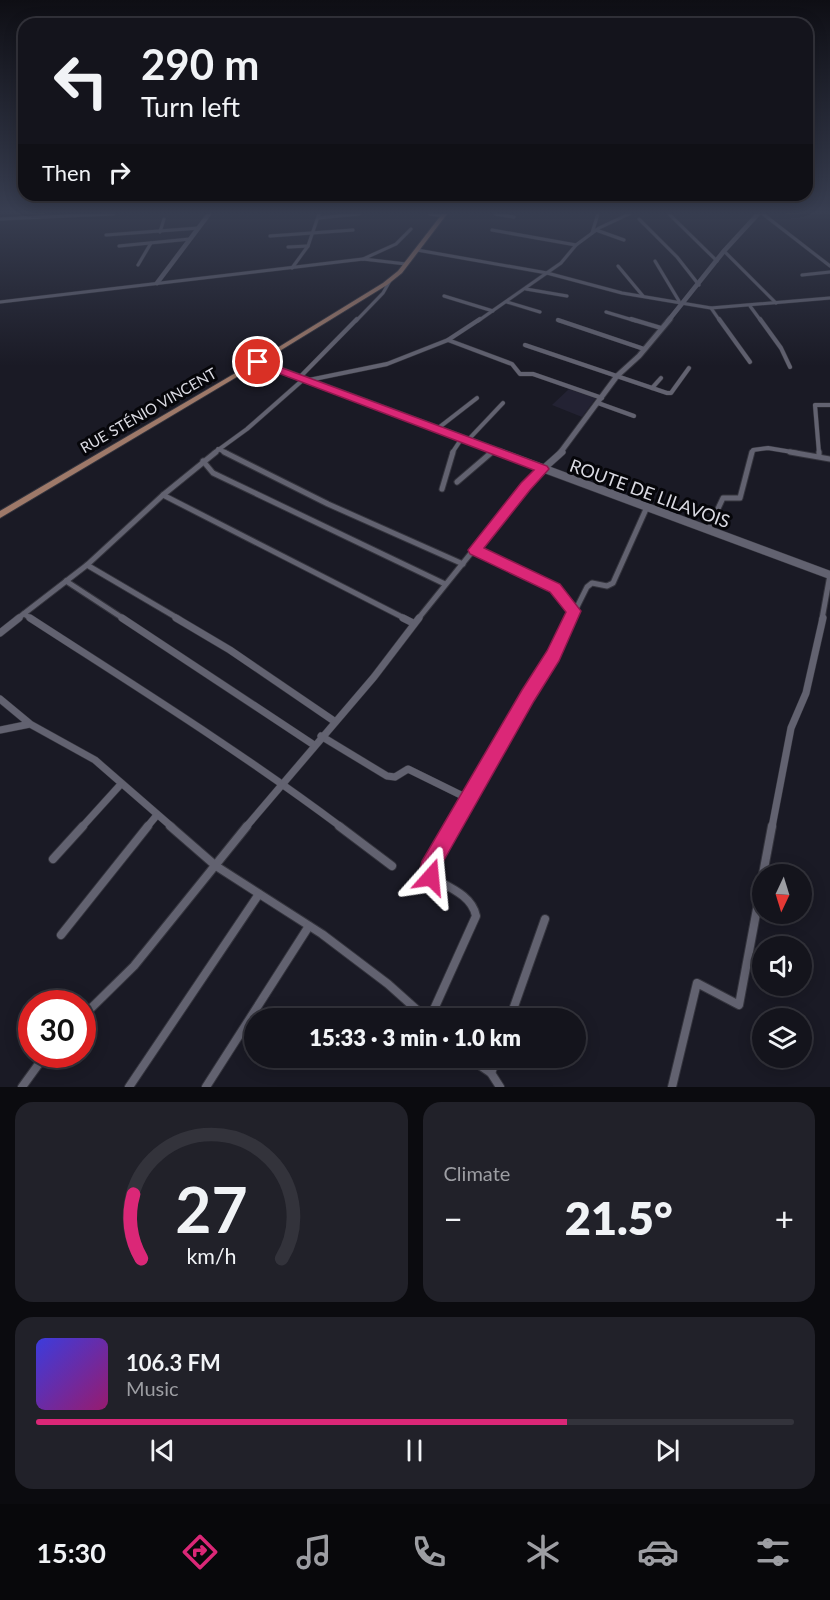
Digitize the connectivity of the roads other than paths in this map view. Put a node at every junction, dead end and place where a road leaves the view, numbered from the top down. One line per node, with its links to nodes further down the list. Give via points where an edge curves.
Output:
1 (171, 265): 17 (street)
2 (294, 265): 12 (street)
3 (322, 265): 12 (street)
4 (405, 265): 16 (main road, RUE STÉNIO VINCENT)
5 (500, 265): 13 (street)
6 (557, 265): 13 (street)
7 (657, 265): 26 (street)
8 (683, 265): 18 (street)
9 (714, 265): 18 (street)
10 (738, 265): 27 (street)
11 (618, 266): 22 (street)
12 (291, 269): 17 (street)
13 (547, 273): 19 (street); 22 (street)
14 (830, 273): 15 (street)
15 (802, 275)
16 (391, 279): 38 (main road, RUE STÉNIO VINCENT); 43 (street, via 383,293)
17 (157, 283): 24 (street)
18 (699, 285): 26 (street)
19 (526, 289): 21 (street); 25 (street)
20 (444, 296): 30 (street)
21 (567, 296)
22 (643, 296): 26 (street)
23 (830, 298): 27 (street)
24 (0, 302)
25 (507, 302): 30 (street); 31 (street)
26 (681, 302): 29 (street); 34 (street)
27 (776, 303): 28 (street)
28 (750, 306): 29 (street); 40 (street)
29 (711, 308): 39 (street)
30 (493, 311): 35 (street)
31 (540, 312)
32 (606, 312): 34 (street)
33 (558, 320): 37 (street)
34 (661, 328): 37 (street)
35 (448, 340): 43 (street, via 387,363); 47 (street, via 512,364 520,374 533,374)
36 (525, 345): 42 (street)
37 (644, 349): 42 (street)
38 (258, 362): 43 (main road, ROUTE DE LILAVOIS); 63 (main road, RUE STÉNIO VINCENT)
39 (750, 362)
40 (790, 367)
41 (689, 368): 45 (street, via 671,393)
42 (617, 376): 45 (street); 47 (street)
43 (305, 378): 51 (main road, ROUTE DE LILAVOIS); 53 (street)
44 (661, 378): 45 (street)
45 (652, 388)
46 (477, 398): 51 (street)
47 (600, 401): 50 (street); 58 (street, via 560,454)
48 (503, 404): 52 (street)
49 (830, 405): 55 (street, via 815,405)
50 (634, 416)
51 (437, 429): 52 (main road, ROUTE DE LILAVOIS)
52 (465, 439): 54 (main road, ROUTE DE LILAVOIS); 60 (street, via 451,455)
53 (218, 449): 57 (street); 66 (street, via 328,504)
54 (494, 450): 58 (main road, ROUTE DE LILAVOIS); 59 (street)
55 (819, 456): 56 (street); 64 (street, via 768,448 753,450 741,498 723,498)
56 (830, 459)
57 (203, 461): 61 (street); 70 (street, via 213,473)
58 (543, 469): 62 (main road, ROUTE DE LILAVOIS); 65 (street)
59 (457, 482)
60 (442, 489)
61 (163, 495): 67 (street); 73 (street)
62 (646, 507): 64 (main road, ROUTE DE LILAVOIS); 71 (street, via 613,583 589,584)
63 (0, 515)
64 (708, 530): 68 (main road, ROUTE DE LILAVOIS)
65 (475, 550): 66 (street); 71 (street, via 555,588)
66 (463, 564): 70 (street)
67 (87, 565): 69 (street); 76 (street, via 230,650)
68 (830, 575): 86 (street, via 818,651 791,728)
69 (66, 581): 72 (street); 80 (street)
70 (445, 584): 73 (street)
71 (574, 611): 83 (street, via 553,656)
72 (24, 614): 74 (street); 81 (street)
73 (413, 623): 76 (street, via 374,677)
74 (0, 633)
75 (0, 699): 77 (street)
76 (334, 721): 79 (street)
77 (30, 724): 78 (street); 82 (street, via 95,760)
78 (0, 730)
79 (321, 736): 80 (street); 83 (street, via 387,776 396,777 408,769)
80 (314, 745): 81 (street)
81 (282, 783): 87 (street); 88 (street)
82 (121, 784): 84 (street); 85 (street)
83 (469, 799): 96 (street, via 429,868 431,877 476,909)
84 (157, 815): 87 (street); 93 (street)
85 (53, 859)
86 (766, 864)
87 (216, 866): 89 (street); 94 (street, via 135,966)
88 (392, 866)
89 (259, 894): 92 (street); 103 (street)
90 (545, 919): 97 (street)
91 (754, 924): 106 (street, via 739,1005 697,982)
92 (309, 926): 95 (street); 104 (street)
93 (61, 935)
94 (96, 1004)
95 (416, 1008)
96 (433, 1008)
97 (514, 1008)
98 (36, 1068): 102 (street)
99 (484, 1068): 101 (street)
100 (493, 1068): 101 (street)
101 (491, 1073): 105 (street)
102 (22, 1087)
103 (129, 1087)
104 (206, 1087)
105 (500, 1087)
106 (672, 1087)

